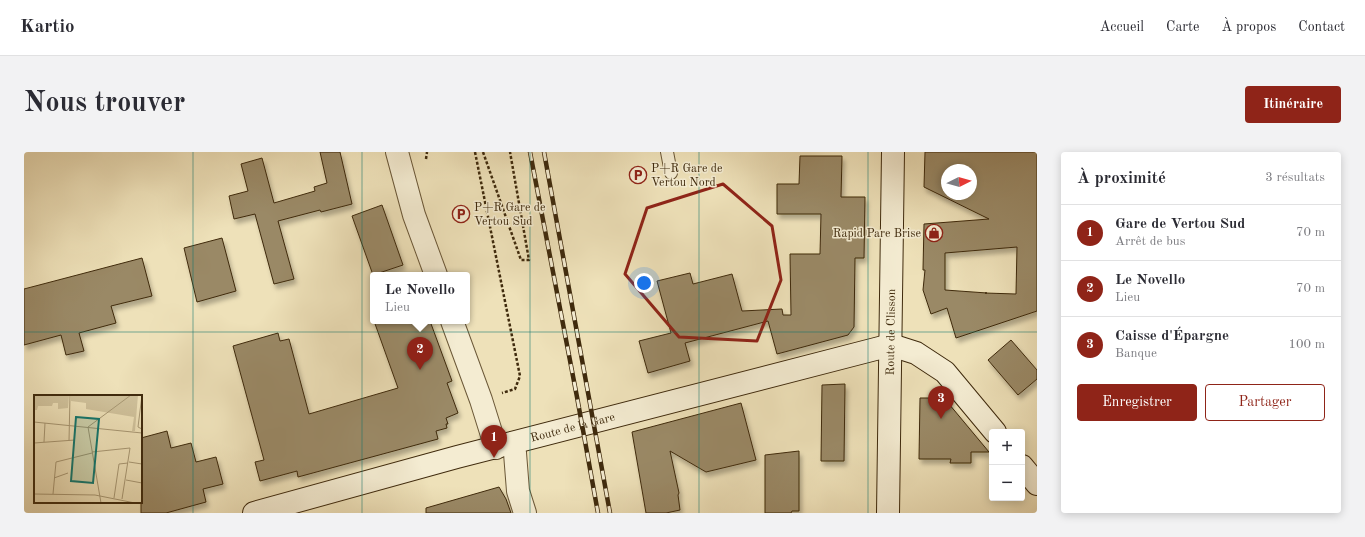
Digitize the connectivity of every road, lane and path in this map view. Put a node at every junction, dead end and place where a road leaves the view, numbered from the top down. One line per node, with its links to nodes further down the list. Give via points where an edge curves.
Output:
1 (397, 152): 10 (main road, via 414,215)
2 (427, 152): 8 (path)
3 (475, 152): 13 (path, via 520,376 515,389)
4 (483, 152): 5 (path, via 521,260 528,260)
5 (510, 152)
6 (667, 152): 9 (lane)
7 (893, 152): 12 (main road, Route de Clisson)
8 (426, 159)
9 (672, 173)
10 (435, 272)
11 (453, 324): 13 (main road)
12 (891, 345): 14 (main road, via 916,353 945,372); 15 (main road, Route de la Gare); 20 (main road, Route de Clisson)
13 (481, 400): 15 (main road)
14 (992, 429)
15 (504, 445): 18 (main road, Route de la Gare); 19 (main road, via 515,453 518,491)
16 (1025, 470): 17 (main road)
17 (1037, 484)
18 (254, 513)
19 (525, 513)
20 (888, 513)

